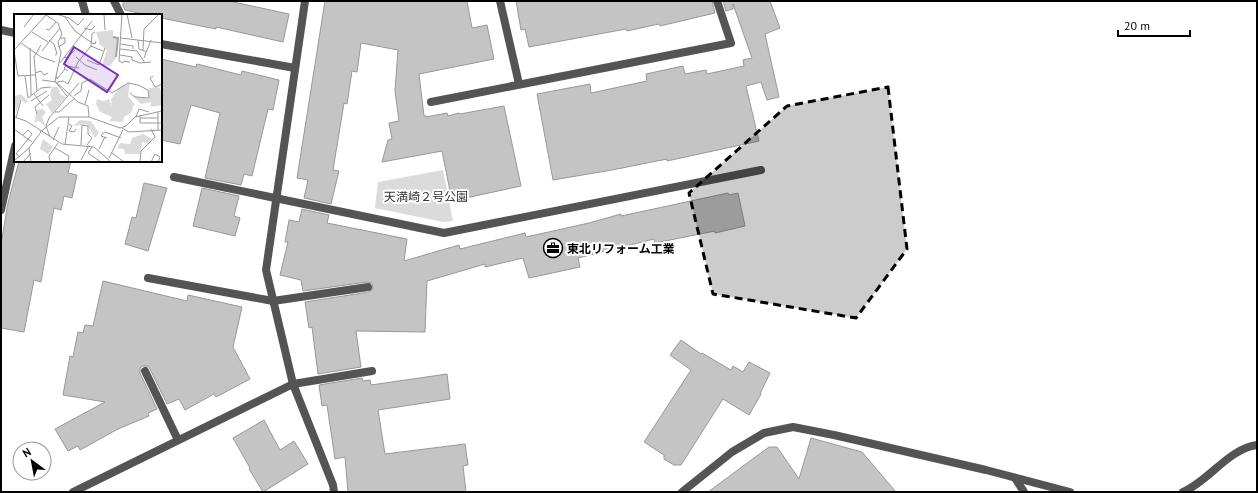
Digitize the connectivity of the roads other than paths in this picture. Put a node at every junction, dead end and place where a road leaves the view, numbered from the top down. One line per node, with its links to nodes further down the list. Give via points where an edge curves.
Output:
1 (82, 1): 6 (street)
2 (114, 1): 7 (street)
3 (305, 1): 11 (street)
4 (500, 1): 12 (street)
5 (717, 1): 12 (street, via 731,43)
6 (86, 14)
7 (120, 14)
8 (1, 30): 9 (street)
9 (14, 33)
10 (162, 44): 11 (street)
11 (295, 68): 17 (street)
12 (519, 84): 13 (street)
13 (431, 102)
14 (14, 151): 18 (street)
15 (761, 170): 17 (street, via 444,233)
16 (174, 177): 17 (street)
17 (277, 198): 21 (street, via 266,270)
18 (1, 210)
19 (148, 278): 21 (street)
20 (368, 287): 21 (street)
21 (273, 301): 24 (street)
22 (145, 371): 25 (street)
23 (372, 371): 24 (street)
24 (293, 384): 25 (street); 29 (street)
25 (178, 440): 28 (street)
26 (1257, 445): 33 (street, via 1248,446 1193,488)
27 (1015, 478): 30 (street, via 793,427 764,433 738,448); 31 (street); 32 (street)
28 (73, 492)
29 (334, 492)
30 (682, 492)
31 (1024, 492)
32 (1070, 492)
33 (1183, 492)

